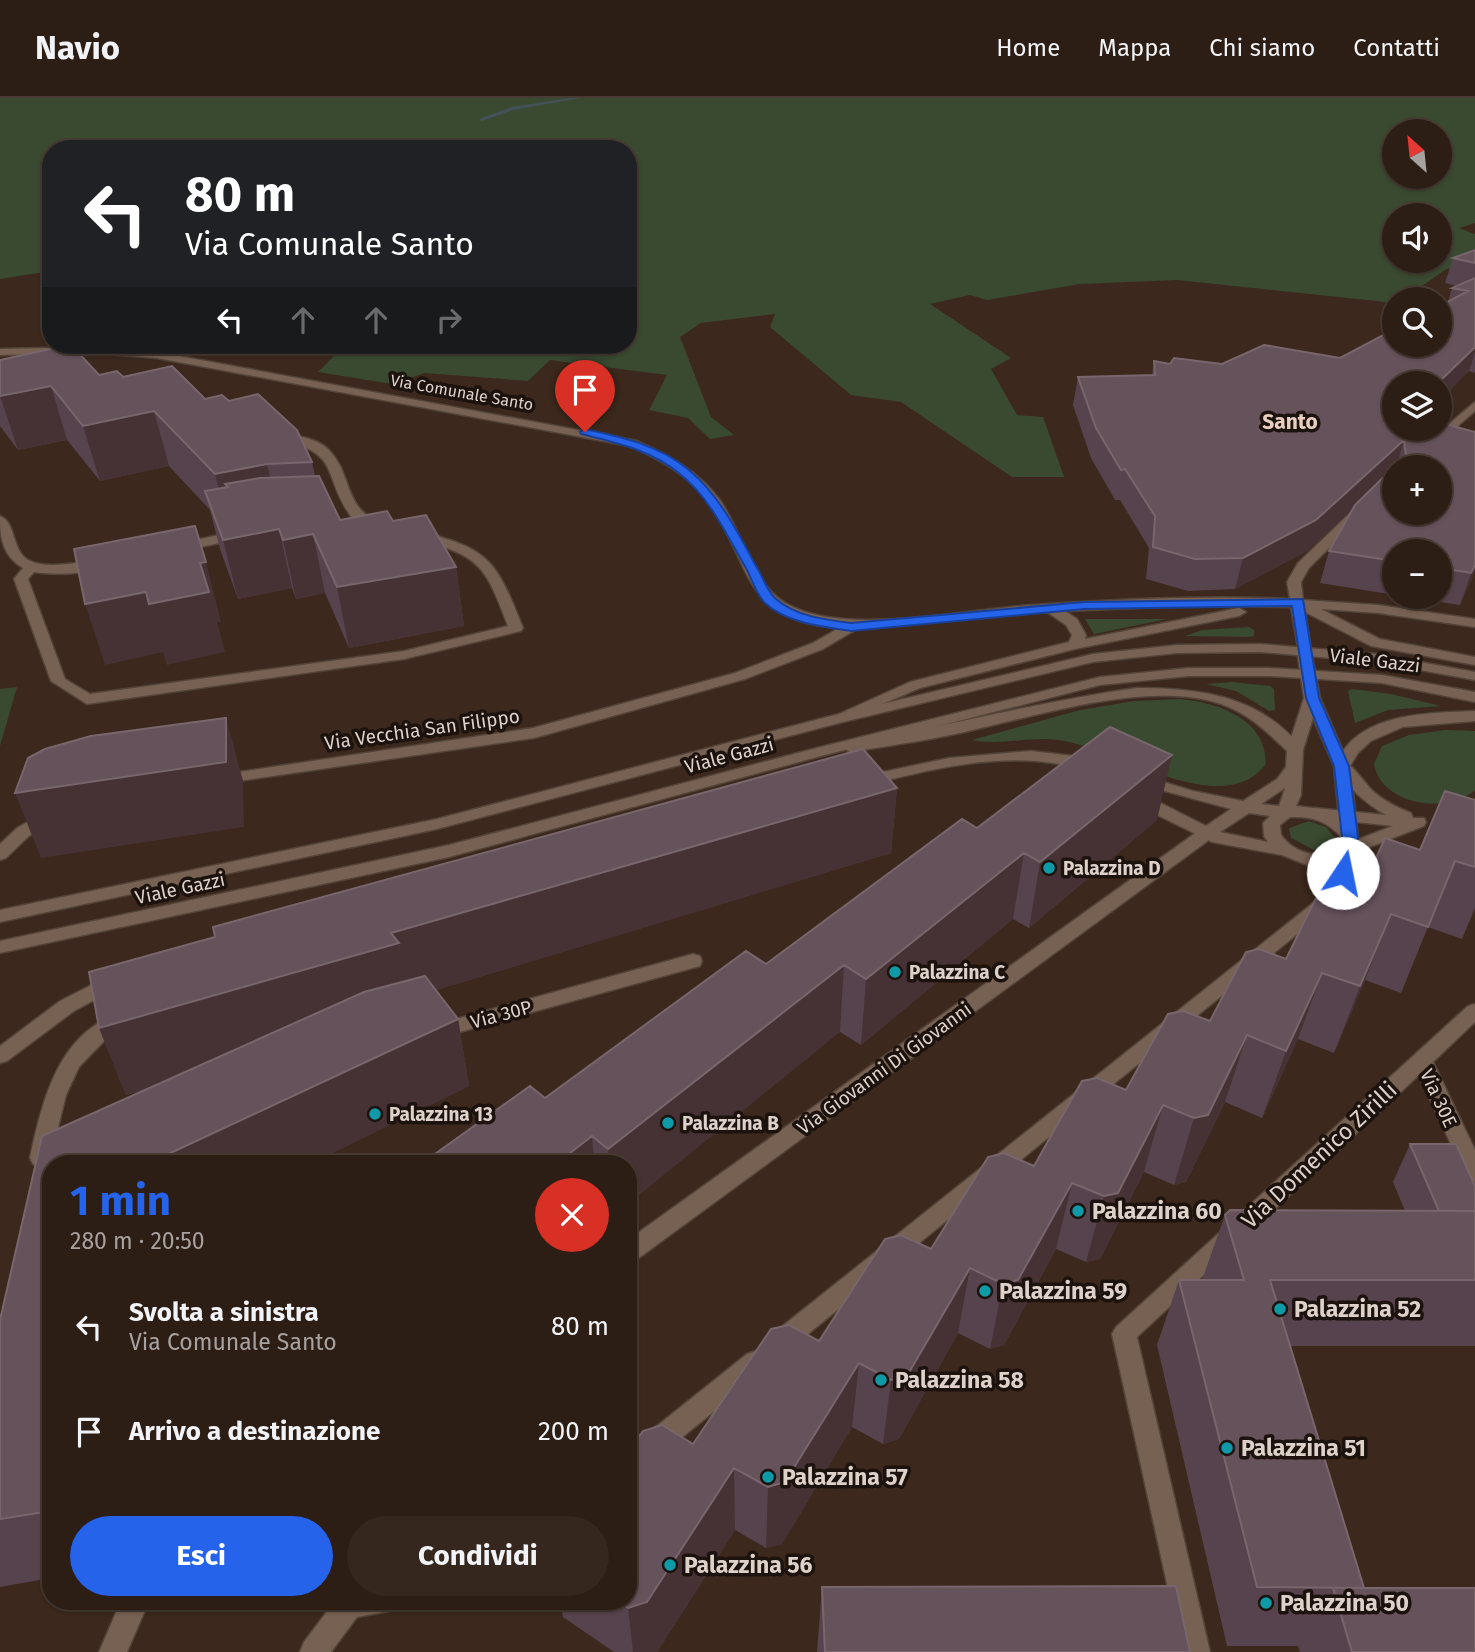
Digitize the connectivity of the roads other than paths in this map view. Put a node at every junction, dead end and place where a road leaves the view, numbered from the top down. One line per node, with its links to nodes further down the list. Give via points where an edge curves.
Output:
1 (42, 351): 2 (street, Via Comunale Santo)
2 (0, 352)
3 (145, 354): 16 (street, Via Comunale Santo, via 633,443 669,460 701,485 770,600 794,614)
4 (1475, 405): 6 (street)
5 (267, 432): 12 (street, via 324,453 354,520 444,540 481,557 493,571 516,628 404,654 87,699 58,681 21,579)
6 (1418, 455)
7 (1367, 503): 13 (street, via 1303,566 1294,582)
8 (0, 520): 12 (street, via 13,553)
9 (247, 534): 10 (street)
10 (169, 550)
11 (117, 561): 12 (street, via 70,569)
12 (31, 566)
13 (1298, 602): 14 (street, Via Comunale Santo); 15 (street, via 1368,606); 17 (street); 18 (street); 19 (street, via 1376,643)
14 (1050, 608): 16 (street, Via Comunale Santo); 17 (street, via 1072,622 1079,635)
15 (1475, 623)
16 (851, 627): 30 (street, Via Vecchia San Filippo, via 818,646 729,680 534,733)
17 (1075, 645): 25 (street, via 915,685)
18 (1304, 651): 20 (street); 21 (street, Viale Gazzi); 25 (street, Viale Gazzi, via 1177,649 1093,658)
19 (1475, 662)
20 (1308, 673): 22 (street, Viale Gazzi, via 1382,679); 23 (street); 26 (street, Viale Gazzi, via 1189,672 1100,681)
21 (1475, 676)
22 (1475, 697)
23 (1312, 698): 27 (street); 28 (street)
24 (1475, 716): 28 (street, via 1420,719 1374,732 1349,750)
25 (836, 719): 42 (street, Viale Gazzi, via 474,815)
26 (815, 753): 27 (street, via 1046,708 1163,691 1202,694 1240,705 1266,719); 43 (street, Viale Gazzi, via 449,851)
27 (1294, 758): 32 (street, Via Giovanni Di Giovanni, via 1283,782); 34 (street, via 1293,795)
28 (1342, 766): 36 (street); 37 (street, via 1369,797)
29 (1104, 774): 31 (street, via 1055,756 1012,754 960,760)
30 (197, 781)
31 (852, 784)
32 (1247, 807): 34 (street); 38 (street, Via Giovanni Di Giovanni); 38 (street, via 1126,783)
33 (60, 809): 41 (street, via 23,832)
34 (1284, 813): 35 (street); 40 (street, via 1271,823 1270,830)
35 (1315, 813): 36 (street); 39 (street, via 1337,823)
36 (1348, 816): 37 (street); 39 (street)
37 (1424, 822): 39 (street)
38 (1207, 834): 40 (street); 53 (street, Via Giovanni Di Giovanni)
39 (1350, 843): 40 (street, via 1345,855 1324,860); 56 (street, via 1343,873 1323,904)
40 (1288, 852)
41 (0, 854)
42 (0, 916)
43 (0, 947)
44 (692, 961): 48 (street, Via 30P)
45 (127, 976): 49 (street, via 66,1006)
46 (1475, 1011): 50 (street, Via Domenico Zirilli)
47 (138, 1012): 52 (street, via 107,1028 69,1061 54,1091)
48 (418, 1037)
49 (0, 1056)
50 (1422, 1060): 51 (street, Via 30E); 54 (street, Via Domenico Zirilli)
51 (1475, 1173)
52 (36, 1180)
53 (637, 1246)
54 (1201, 1264): 55 (street); 61 (street, Via Domenico Zirilli, via 1124,1334)
55 (1228, 1264)
56 (637, 1458)
57 (131, 1610): 59 (street)
58 (353, 1610): 60 (street)
59 (113, 1652)
60 (314, 1652)
61 (1196, 1652)

